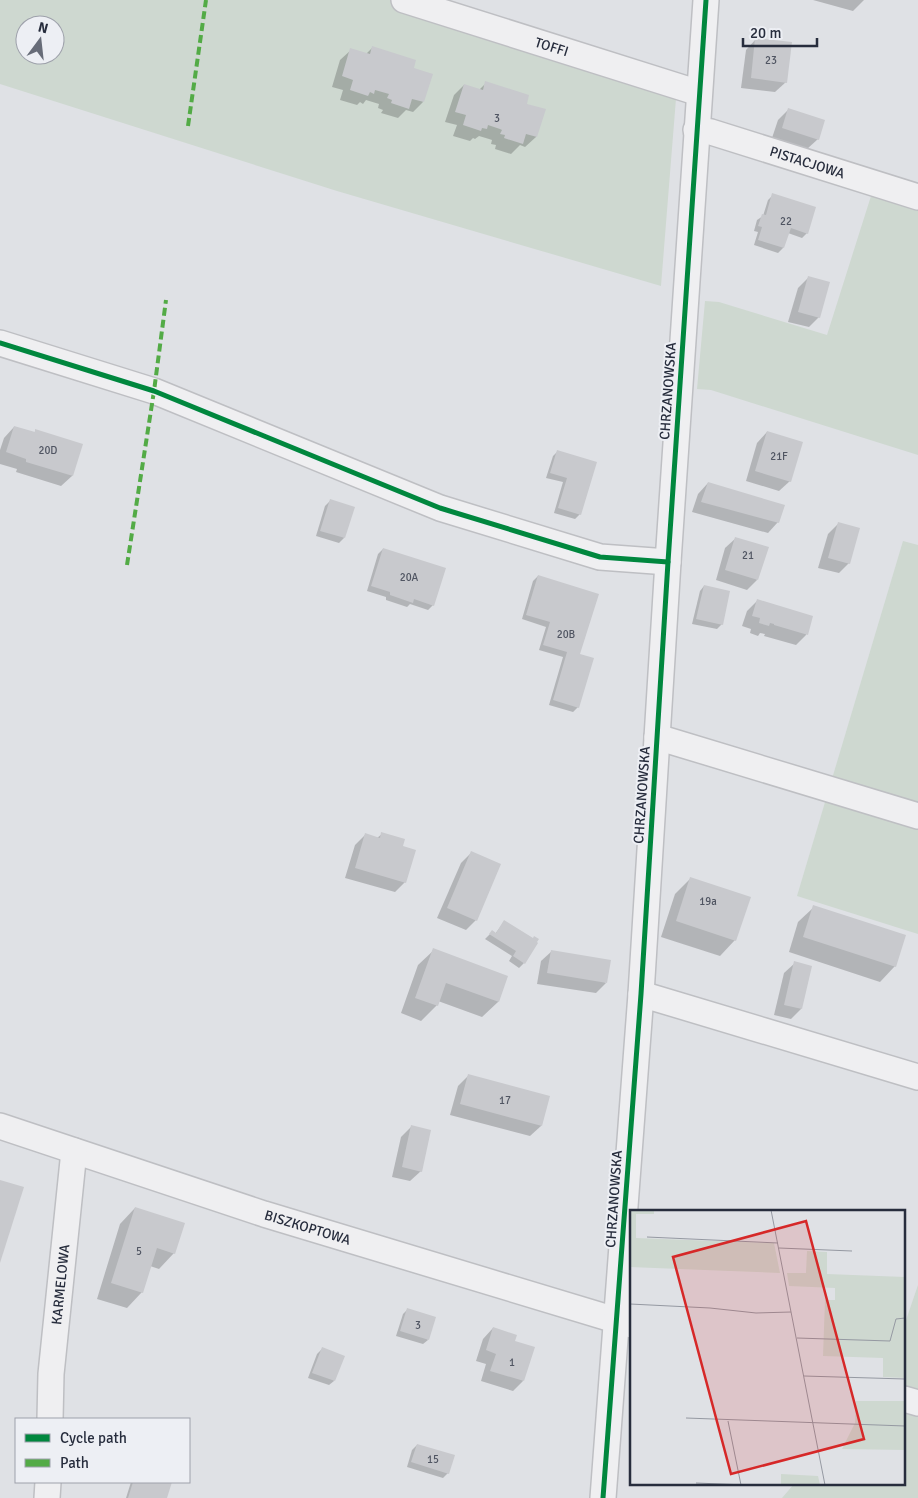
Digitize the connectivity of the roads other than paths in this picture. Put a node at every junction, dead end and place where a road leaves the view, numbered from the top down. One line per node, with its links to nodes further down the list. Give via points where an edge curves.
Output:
1 (404, 0): 3 (street, TOFFI)
2 (706, 0): 3 (street, CHRZANOWSKA)
3 (699, 93): 4 (street, CHRZANOWSKA)
4 (696, 130): 5 (street, PISTACJOWA); 7 (street, CHRZANOWSKA)
5 (918, 197)
6 (0, 343): 7 (street, via 154,391 440,508 600,557)
7 (668, 562): 8 (street, CHRZANOWSKA)
8 (657, 736): 9 (street); 10 (street, CHRZANOWSKA)
9 (918, 816)
10 (641, 994): 11 (street); 14 (street, CHRZANOWSKA)
11 (918, 1077)
12 (0, 1126): 13 (street, BISZKOPTOWA)
13 (74, 1151): 14 (street, BISZKOPTOWA, via 264,1214); 17 (street, KARMELOWA, via 51,1374)
14 (624, 1323): 20 (street, CHRZANOWSKA)
15 (906, 1399): 16 (street)
16 (918, 1403)
17 (50, 1418)
18 (48, 1483): 19 (street)
19 (47, 1498)
20 (603, 1498)

